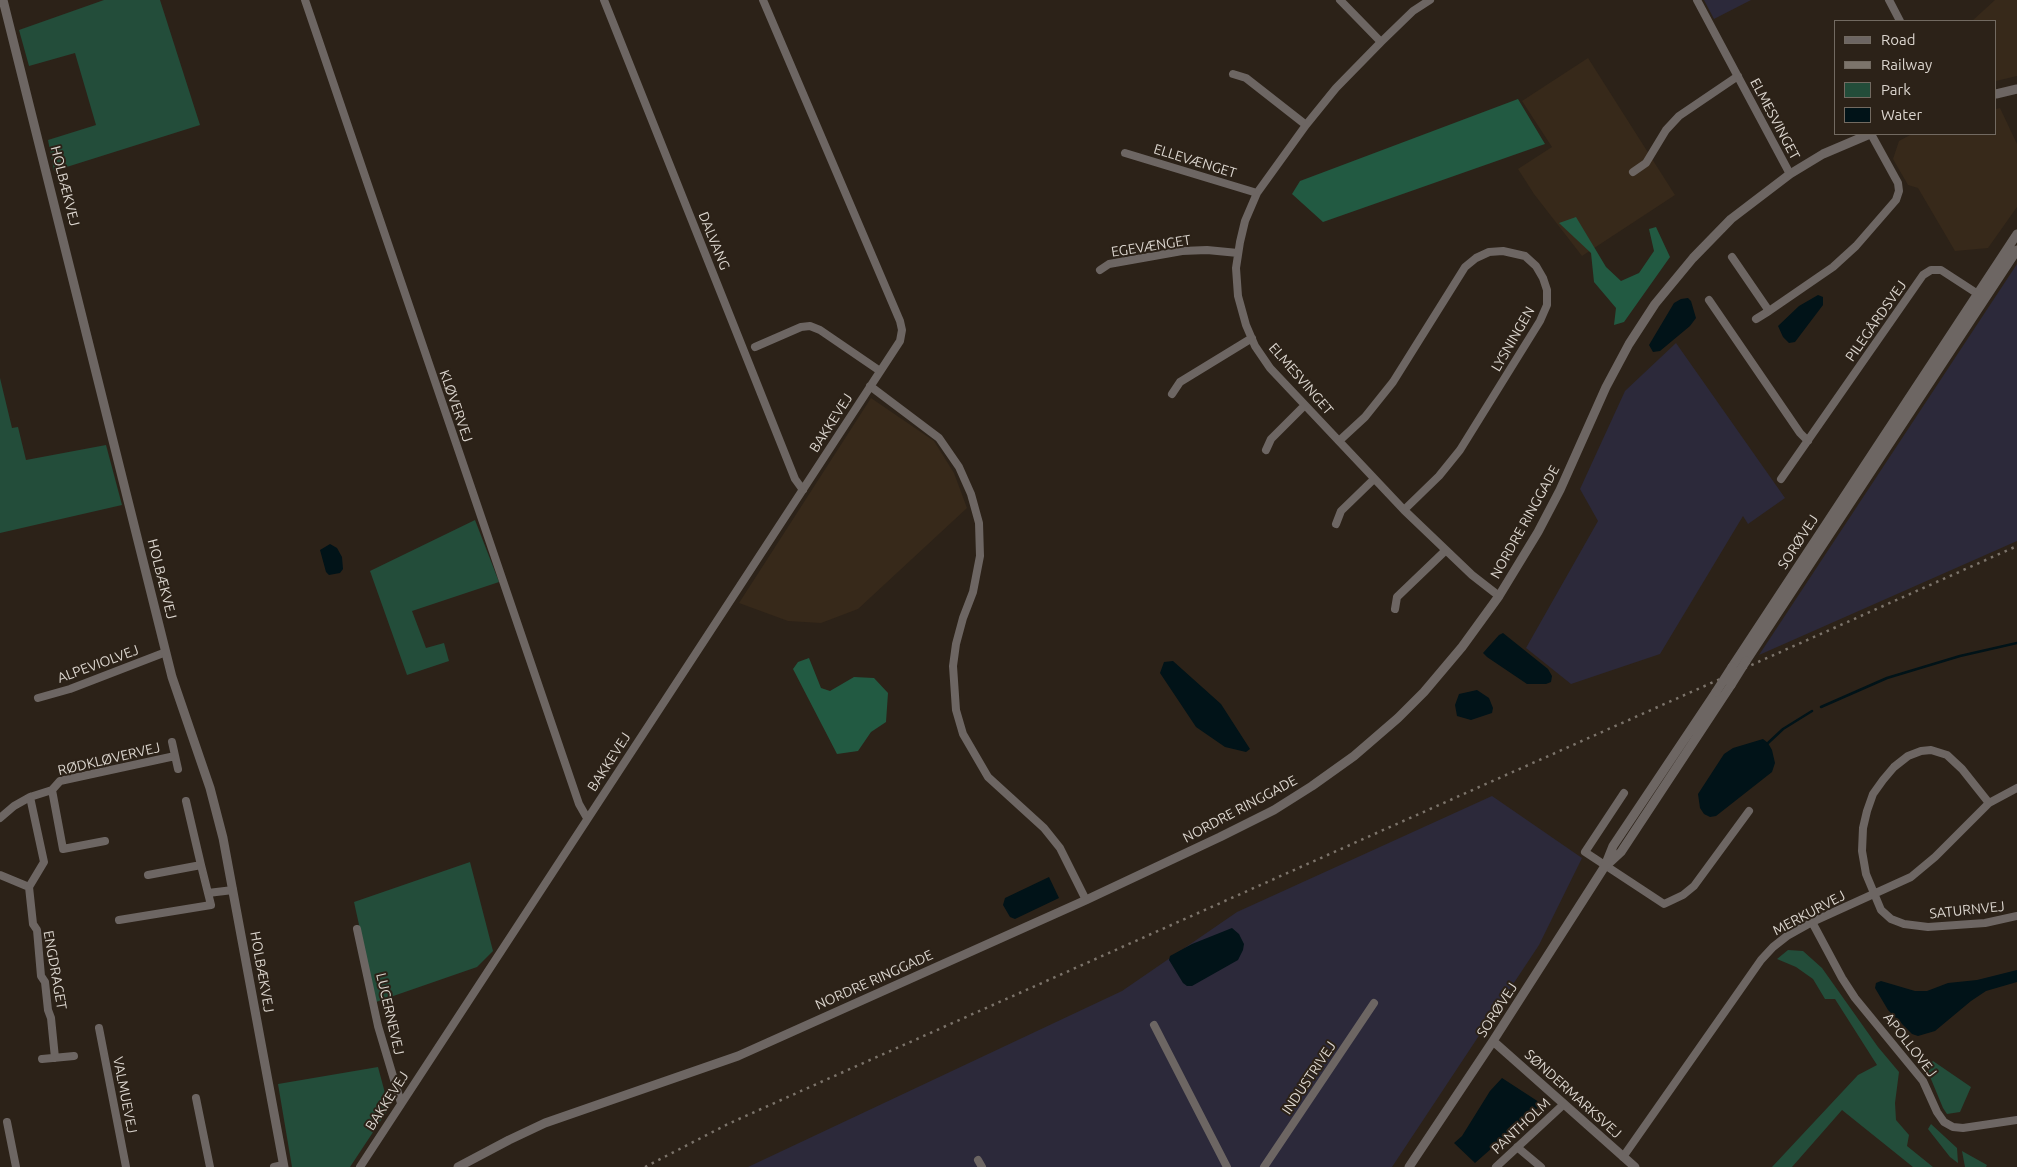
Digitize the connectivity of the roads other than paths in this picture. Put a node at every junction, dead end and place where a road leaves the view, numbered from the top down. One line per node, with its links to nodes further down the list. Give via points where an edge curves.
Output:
1 (3, 0): 48 (street, HOLBÆKVEJ)
2 (305, 0): 61 (street, KLØVERVEJ, via 576,794)
3 (604, 0): 42 (street, DALVANG, via 795,479)
4 (763, 0): 33 (street, BAKKEVEJ, via 900,321 900,341)
5 (1340, 0): 10 (street)
6 (1430, 0): 10 (street, ELMESVINGET, via 1413,11)
7 (1697, 0): 12 (street, ELMESVINGET)
8 (1889, 0): 9 (street)
9 (1899, 20)
10 (1381, 42): 15 (street, ELMESVINGET, via 1336,88)
11 (1234, 74): 15 (street, via 1246,78)
12 (1738, 76): 19 (street, ELMESVINGET, via 1679,116 1666,130 1646,164); 20 (street, ELMESVINGET)
13 (2017, 89): 14 (street)
14 (1997, 94)
15 (1306, 125): 21 (street, ELMESVINGET)
16 (1868, 135): 20 (street, NORDRE RINGGADE, via 1823,154)
17 (1871, 135): 29 (street, via 1898,183 1896,200 1833,267)
18 (1125, 152): 21 (street, ELLEVÆNGET)
19 (1633, 172)
20 (1790, 174): 46 (street, NORDRE RINGGADE, via 1731,219 1693,258 1656,304 1606,387 1560,490)
21 (1257, 194): 24 (street, ELMESVINGET, via 1245,221)
22 (2017, 234): 27 (street, SORØVEJ)
23 (2017, 250): 27 (street, SORØVEJ)
24 (1238, 253): 26 (street, EGEVÆNGET, via 1182,251 1109,264); 31 (street, ELMESVINGET, via 1238,296)
25 (1732, 256): 29 (street)
26 (1100, 270)
27 (1981, 296): 38 (street, PILEGÅRDSVEJ, via 1941,270 1923,275); 64 (street, SORØVEJ, bridge, via 1731,685 1621,852); 64 (street, SORØVEJ, bridge, via 1613,846)
28 (1709, 300): 38 (street)
29 (1769, 311): 30 (street)
30 (1756, 320)
31 (1252, 338): 35 (street, via 1180,382); 36 (street, ELMESVINGET, via 1270,368)
32 (755, 347): 33 (street, via 810,326)
33 (880, 371): 34 (street, BAKKEVEJ)
34 (870, 386): 42 (street, BAKKEVEJ); 71 (street, via 939,438 959,467 971,494 979,523 980,556 973,592 956,644 953,666 956,710 963,734 988,777 1044,828 1060,848)
35 (1172, 394)
36 (1305, 405): 37 (street, ELMESVINGET); 39 (street, via 1270,439)
37 (1339, 441): 40 (street, ELMESVINGET); 43 (street, LYSNINGEN, via 1365,417 1394,382 1465,267 1489,252 1503,251 1525,256 1536,266 1547,290 1547,305 1540,321 1460,450)
38 (1808, 441): 41 (street, PILEGÅRDSVEJ)
39 (1266, 450)
40 (1374, 479): 43 (street, ELMESVINGET); 44 (street, via 1341,511)
41 (1781, 479)
42 (803, 490): 61 (street, BAKKEVEJ)
43 (1404, 510): 45 (street, ELMESVINGET)
44 (1336, 524)
45 (1446, 550): 46 (street, ELMESVINGET); 47 (street, via 1397,597)
46 (1499, 596): 71 (street, NORDRE RINGGADE, via 1424,692 1354,756 1274,810)
47 (1395, 609)
48 (166, 652): 49 (street, ALPEVIOLVEJ); 68 (street, HOLBÆKVEJ, via 217,810)
49 (38, 698)
50 (172, 742): 51 (street, RØDKLØVERVEJ)
51 (175, 756): 52 (street, RØDKLØVERVEJ); 54 (street, RØDKLØVERVEJ, via 60,781)
52 (178, 769)
53 (2017, 788): 58 (street, MERKURVEJ)
54 (52, 790): 56 (street); 62 (street, via 63,849)
55 (1624, 793): 64 (street, via 1585,852)
56 (30, 797): 60 (street); 67 (street, via 44,862)
57 (186, 801): 63 (street)
58 (1989, 803): 70 (street, MERKURVEJ, via 1924,868); 70 (street, SATURNVEJ, via 1947,754 1921,751 1901,761 1873,794 1862,828 1866,874)
59 (1749, 811): 64 (street, via 1694,886 1664,904)
60 (0, 818)
61 (587, 818): 84 (street, BAKKEVEJ)
62 (105, 840)
63 (201, 865): 66 (street); 69 (street)
64 (1606, 866): 79 (street, SORØVEJ)
65 (0, 875): 67 (street)
66 (148, 875)
67 (29, 887): 81 (street, ENGDRAGET, via 41,976 52,1018)
68 (233, 890): 69 (street); 90 (street, HOLBÆKVEJ)
69 (208, 893): 73 (street, via 211,905)
70 (1874, 895): 72 (street, SATURNVEJ, via 1886,915 1904,924 1938,927 1985,923); 74 (street, MERKURVEJ)
71 (1086, 900): 96 (street, NORDRE RINGGADE, via 738,1056 545,1124)
72 (2017, 916)
73 (119, 920)
74 (1812, 922): 86 (street, APOLLOVEJ, via 1856,998 1924,1081 1944,1122 1964,1128); 89 (street, MERKURVEJ, via 1772,947 1761,960)
75 (357, 929): 84 (street, LUCERNEVEJ, via 378,1026)
76 (1374, 1003): 98 (street, INDUSTRIVEJ)
77 (1154, 1025): 97 (street)
78 (99, 1028): 92 (street, VALMUEVEJ)
79 (1493, 1041): 85 (street, SØNDERMARKSVEJ); 99 (street, SORØVEJ)
80 (74, 1056): 81 (street)
81 (55, 1058): 82 (street)
82 (42, 1059)
83 (196, 1098): 93 (street)
84 (401, 1103): 95 (street, BAKKEVEJ)
85 (1564, 1104): 88 (street, PANTHOLM); 89 (street, SØNDERMARKSVEJ)
86 (2017, 1120)
87 (7, 1122): 91 (street)
88 (1517, 1147): 100 (street, PANTHOLM); 101 (street)
89 (1623, 1157): 102 (street, SØNDERMARKSVEJ)
90 (284, 1166): 94 (street)
91 (16, 1167)
92 (126, 1167)
93 (210, 1167)
94 (274, 1167)
95 (360, 1167)
96 (458, 1167)
97 (1227, 1167)
98 (1264, 1167)
99 (1409, 1167)
100 (1496, 1167)
101 (1541, 1167)
102 (1635, 1167)

